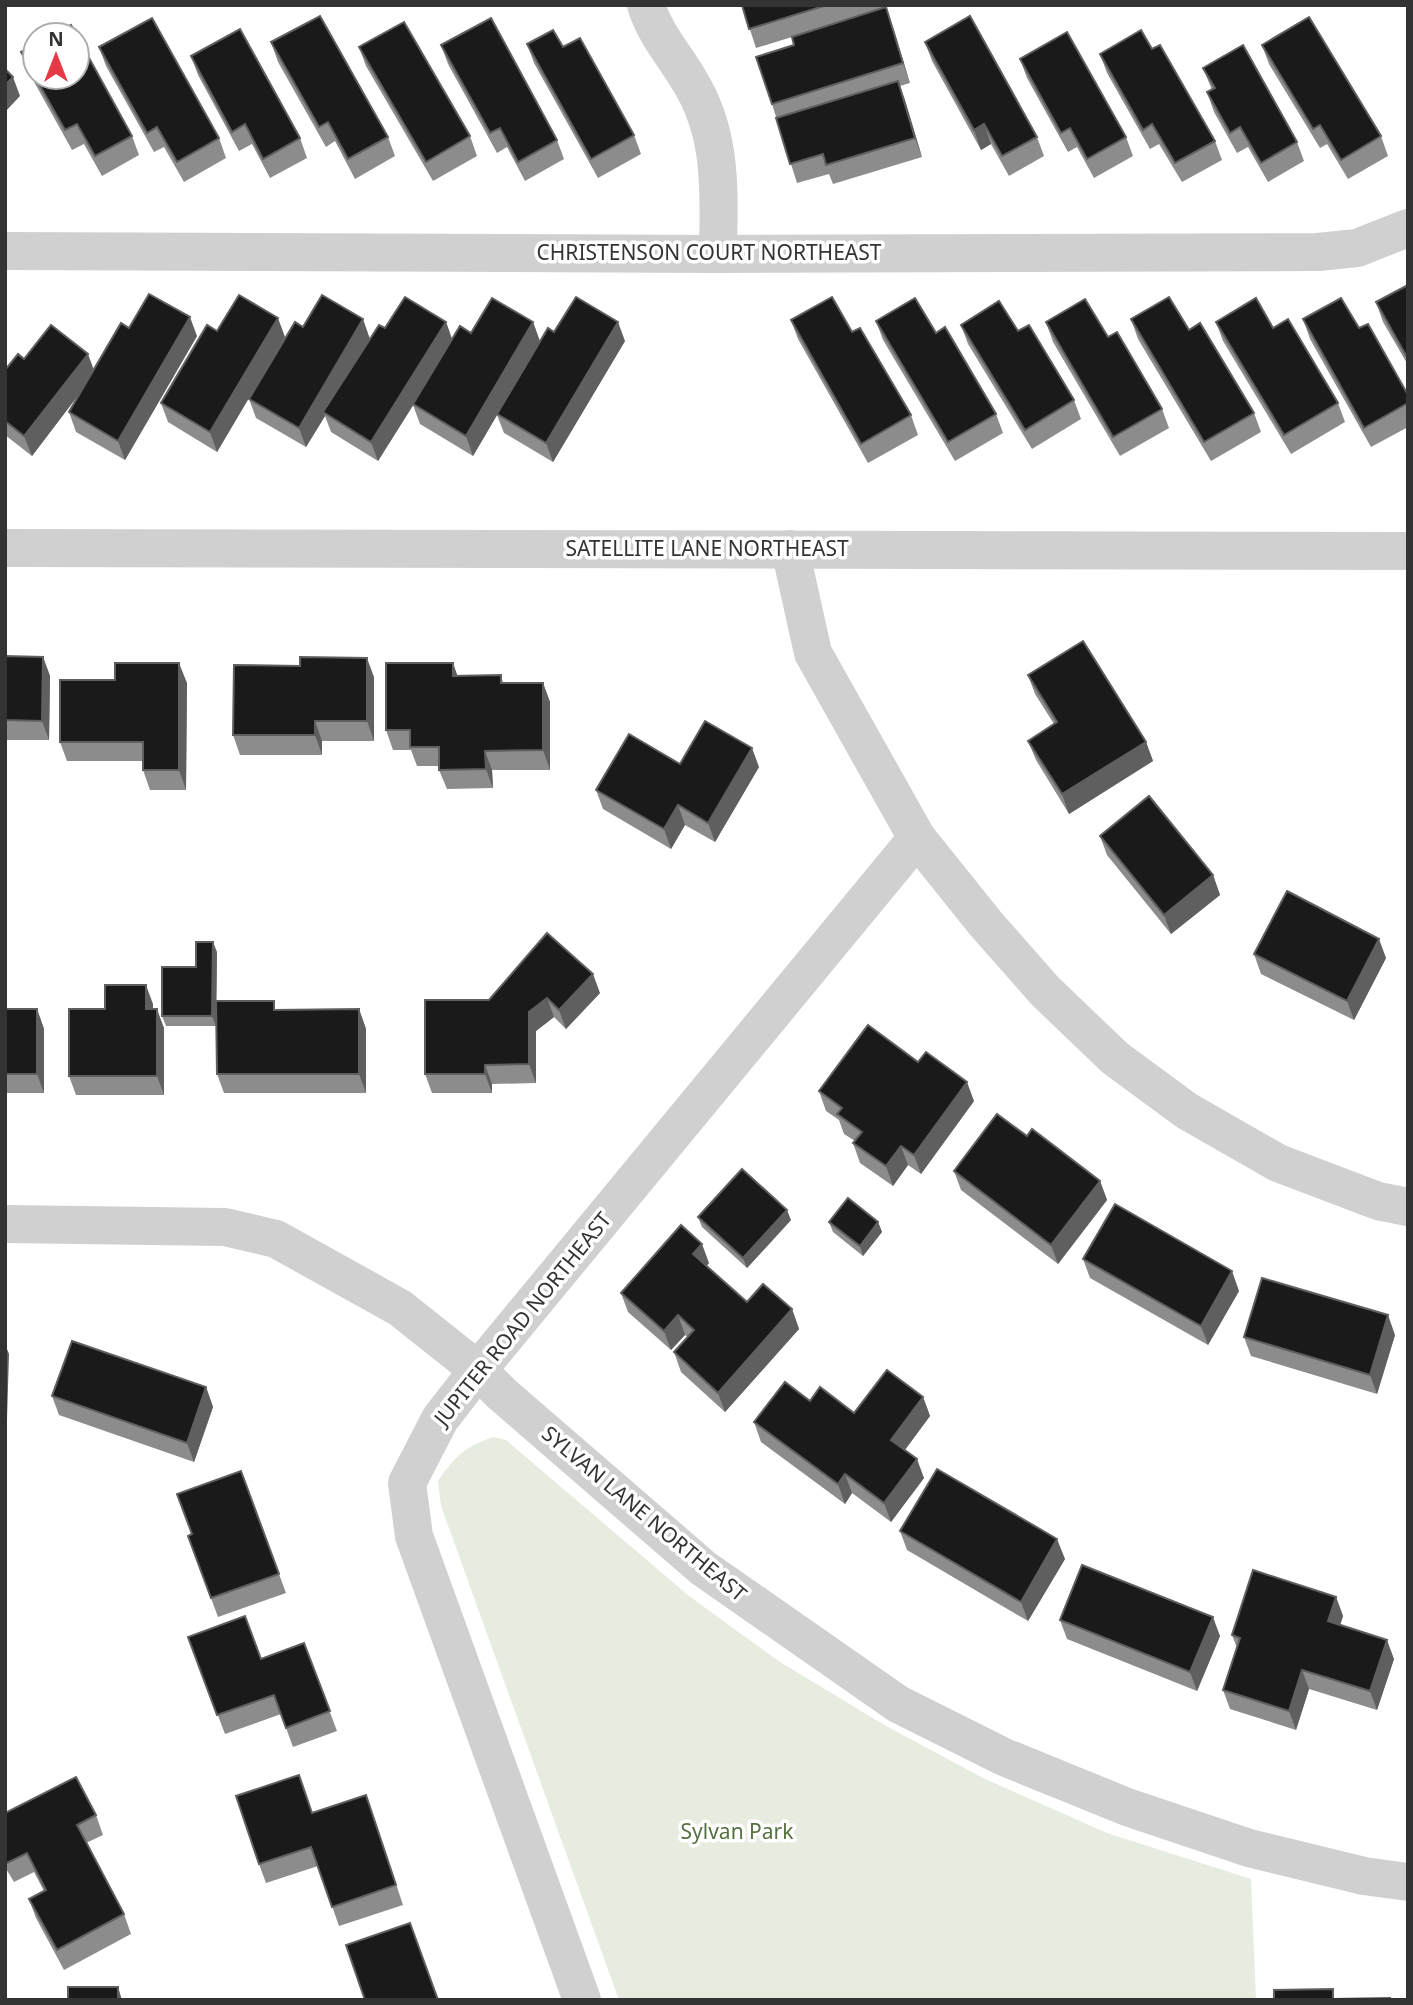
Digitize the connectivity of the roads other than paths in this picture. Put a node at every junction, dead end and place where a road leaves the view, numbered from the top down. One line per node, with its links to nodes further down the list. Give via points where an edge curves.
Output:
1 (646, 5): 4 (street, via 653,27 702,105 715,143)
2 (1408, 228): 4 (street, CHRISTENSON COURT NORTHEAST, via 1357,248 1318,252)
3 (5, 251): 4 (street, CHRISTENSON COURT NORTHEAST)
4 (718, 254)
5 (5, 548): 6 (street, SATELLITE LANE NORTHEAST)
6 (790, 549): 7 (street, SATELLITE LANE NORTHEAST); 8 (street, via 813,653)
7 (1408, 551)
8 (917, 838): 9 (street, via 1045,991 1115,1058 1187,1111 1278,1163 1378,1201); 11 (street, JUPITER ROAD NORTHEAST)
9 (1408, 1207)
10 (5, 1224): 11 (street, SYLVAN LANE NORTHEAST, via 225,1227 276,1239 400,1308)
11 (478, 1370): 12 (street, SYLVAN LANE NORTHEAST, via 703,1568 898,1704 1004,1757 1127,1807 1249,1848); 13 (street, JUPITER ROAD NORTHEAST, via 440,1419 407,1483 414,1536)
12 (1408, 1882)
13 (582, 2000)

